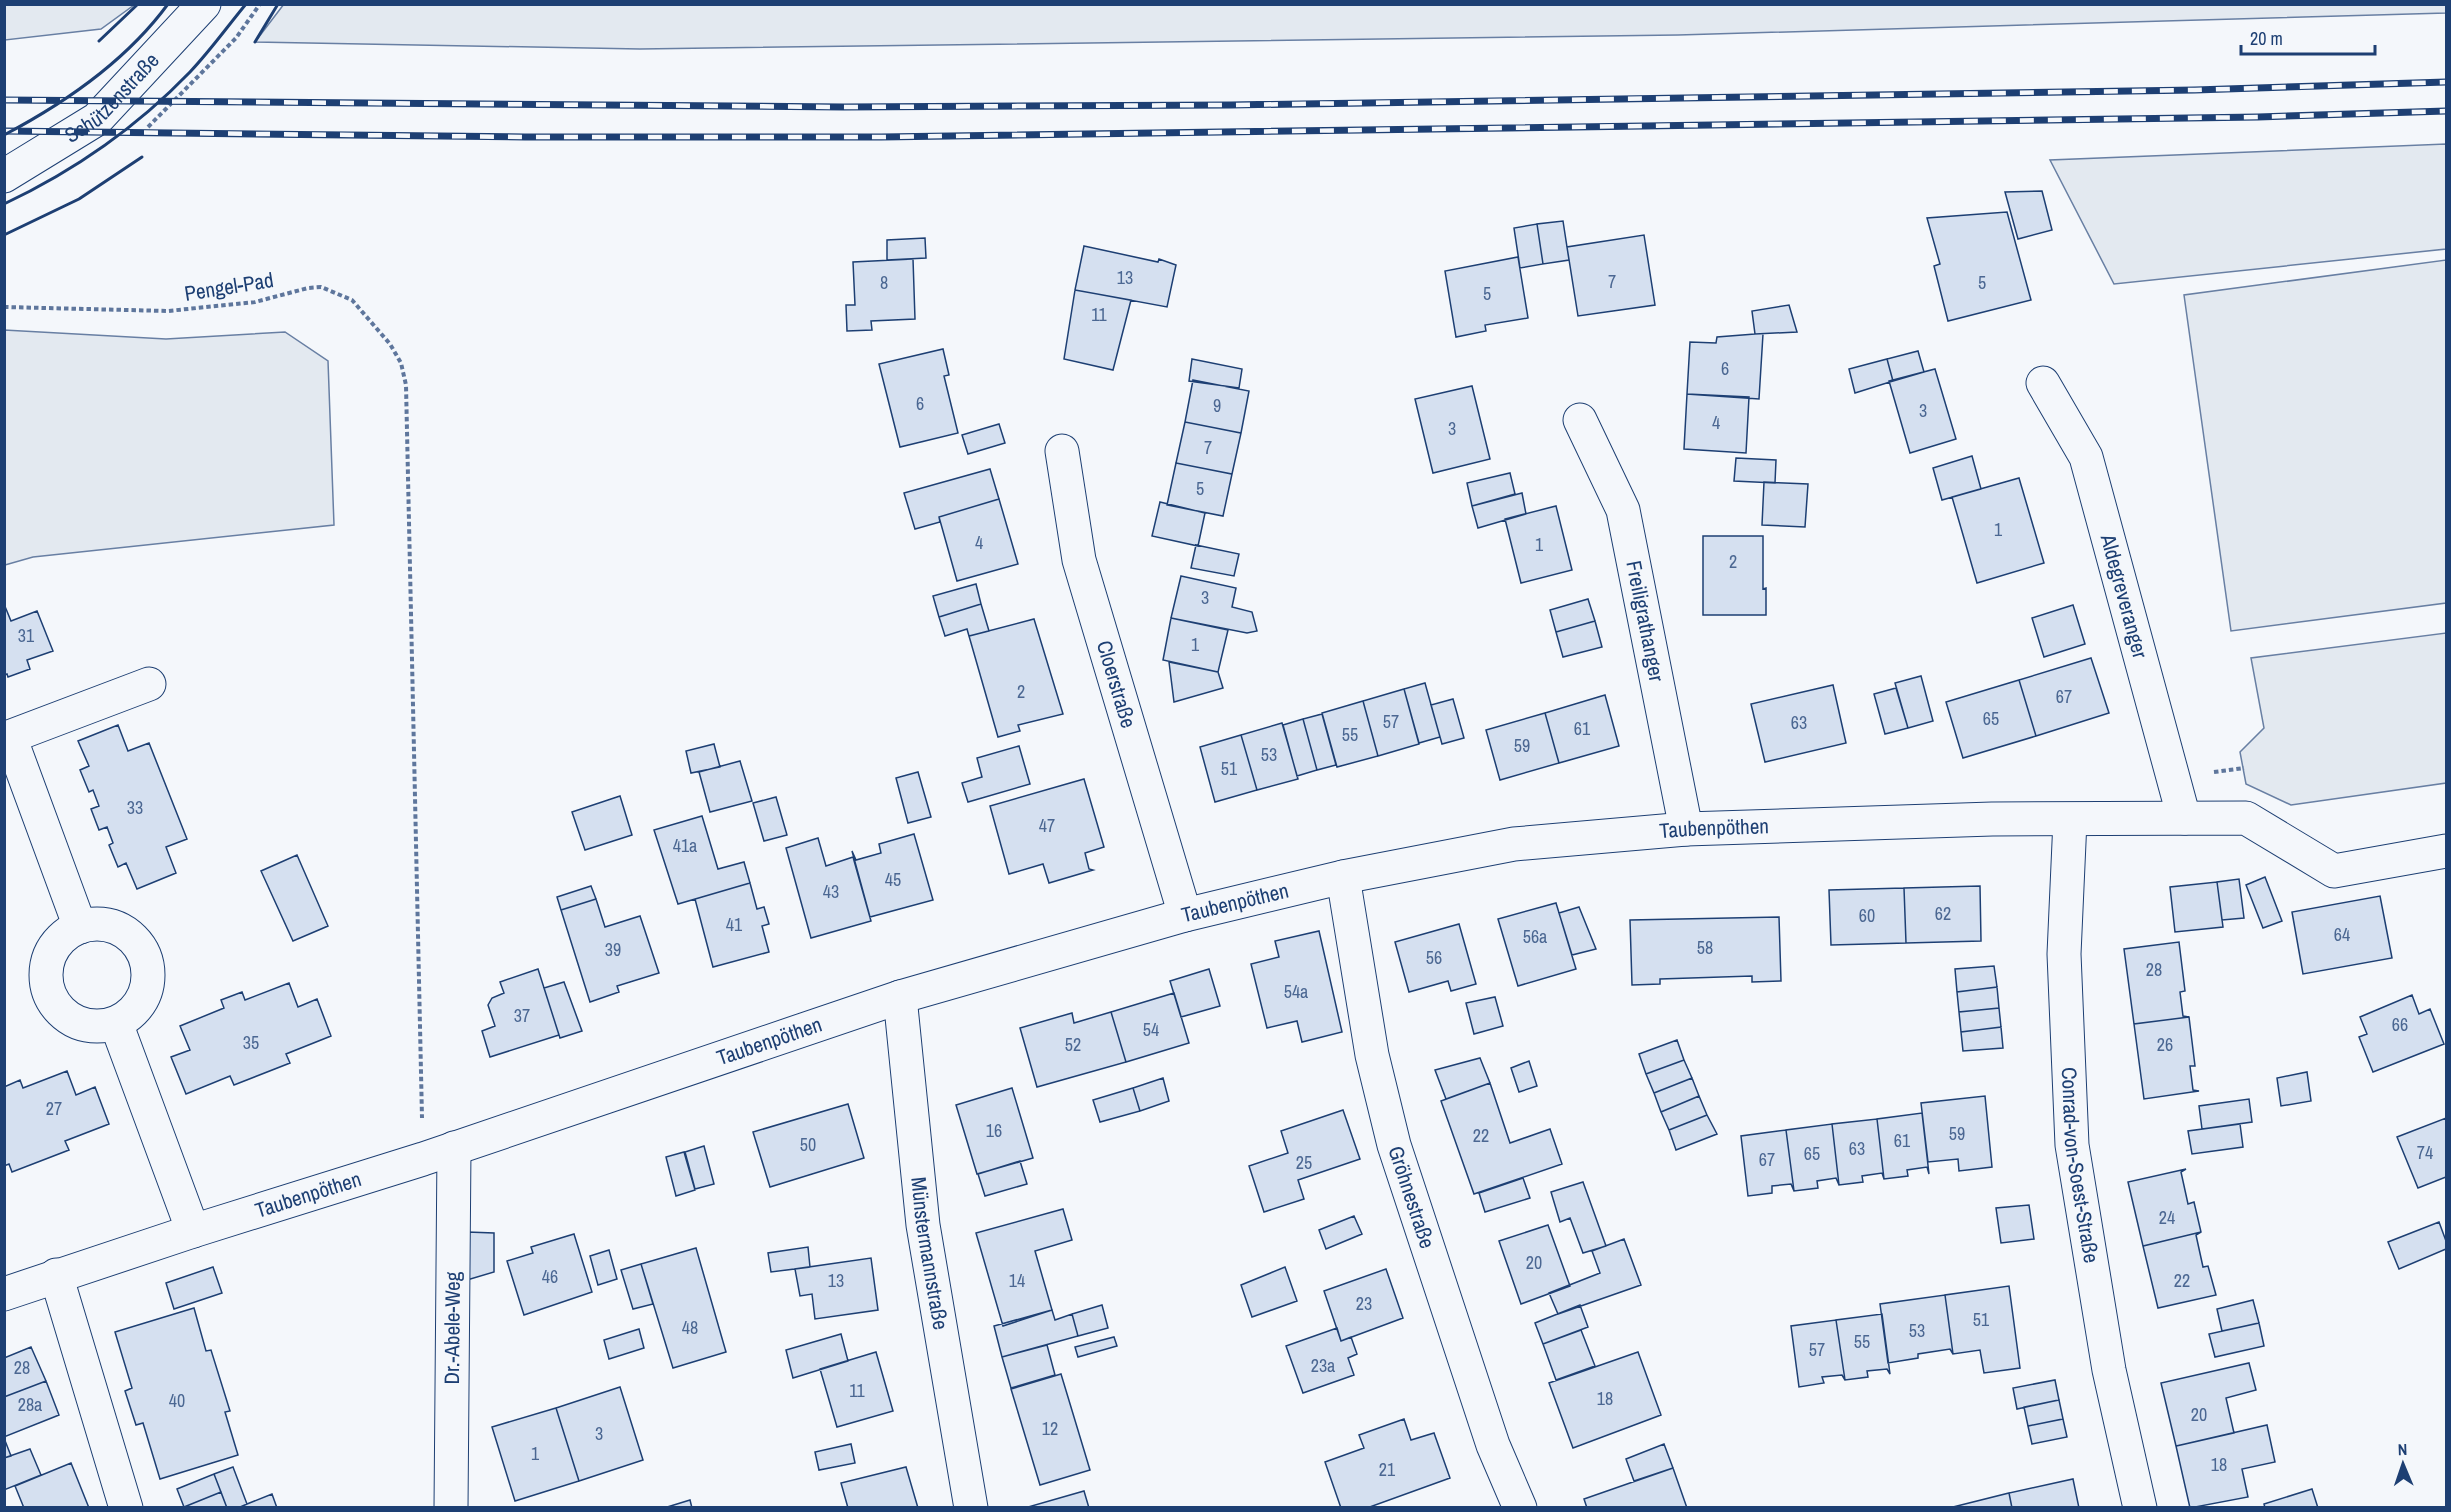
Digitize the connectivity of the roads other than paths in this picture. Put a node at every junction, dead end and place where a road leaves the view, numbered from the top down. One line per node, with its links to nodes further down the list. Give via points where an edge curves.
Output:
1 (204, 4): 2 (street, Schützenstraße, via 97,119)
2 (4, 176)
3 (2043, 383): 8 (street, Aldegreveranger, via 2086,456)
4 (1580, 420): 10 (street, Freiligrathanger, via 1623,510)
5 (1062, 451): 13 (street, Cloerstraße, via 1079,560)
6 (149, 684): 7 (street)
7 (7, 738): 14 (street)
8 (2184, 818): 9 (street, Taubenpöthen); 11 (street, Taubenpöthen, via 2246,818 2334,871)
9 (2070, 820): 10 (street, Taubenpöthen); 25 (street, Conrad-von-Soest-Straße, via 2064,954 2072,1145 2109,1370)
10 (1686, 829): 12 (street, Taubenpöthen, via 1514,844)
11 (2446, 851)
12 (1343, 877): 13 (street, Taubenpöthen); 24 (street, Gröhnestraße, via 1372,1055 1394,1145 1493,1445)
13 (1185, 915): 15 (street, Taubenpöthen)
14 (80, 927): 16 (street, via 102,924 119,928 135,940 144,954 149,971 147,989 140,1004); 16 (street, via 54,946 47,963 46,981 51,998 77,1022 94,1026)
15 (900, 997): 17 (street, Taubenpöthen); 23 (street, Münstermannstraße, via 923,1225)
16 (116, 1023): 18 (street)
17 (454, 1148): 18 (street, Taubenpöthen); 22 (street, Dr.-Abele-Weg)
18 (193, 1231): 19 (street, Taubenpöthen)
19 (56, 1275): 20 (street, Taubenpöthen); 21 (street)
20 (4, 1294)
21 (126, 1508)
22 (451, 1508)
23 (971, 1508)
24 (1520, 1508)
25 (2140, 1508)

